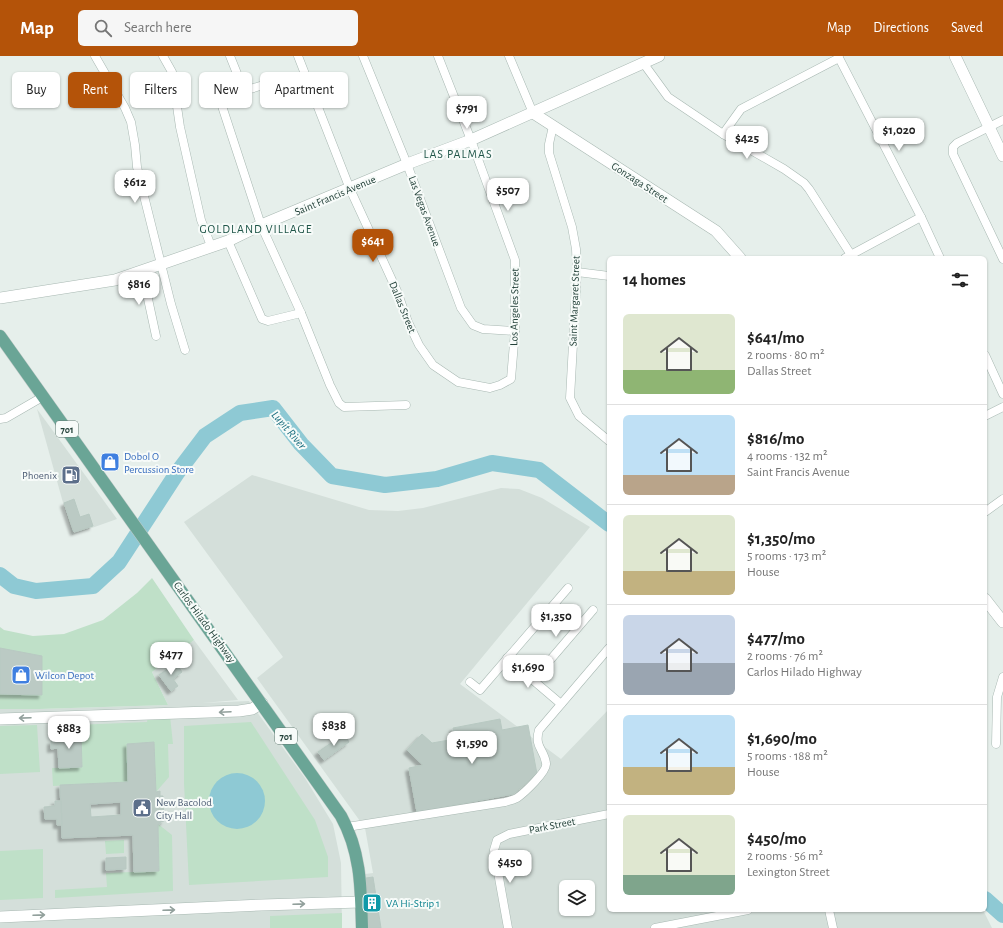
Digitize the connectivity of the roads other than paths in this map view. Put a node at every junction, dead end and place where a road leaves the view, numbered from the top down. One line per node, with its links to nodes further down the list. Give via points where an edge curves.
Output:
1 (95, 56): 32 (street, via 131,122 137,167)
2 (164, 56): 26 (street, via 172,72 180,127 201,220)
3 (230, 56): 12 (street)
4 (298, 56): 22 (street, Dallas Street)
5 (363, 56): 21 (street, Las Vegas Avenue)
6 (438, 56): 19 (street, Los Angeles Street)
7 (509, 56): 14 (street)
8 (659, 56): 11 (street, Saint Francis Avenue)
9 (955, 56): 17 (street)
10 (838, 57): 18 (street, via 741,109); 23 (street)
11 (644, 64): 14 (street, Saint Francis Avenue); 18 (street, via 668,97)
12 (236, 72)
13 (223, 108): 24 (street)
14 (533, 113): 16 (street, Gonzaga Street); 19 (street, Saint Francis Avenue)
15 (1003, 120): 17 (street)
16 (553, 126): 27 (street, Gonzaga Street, via 716,231); 34 (street, Saint Margaret Street, via 549,153 572,227)
17 (989, 127): 20 (street); 31 (street, via 957,143 953,147 953,154)
18 (723, 134): 28 (street, via 804,183)
19 (471, 140): 21 (street, Saint Francis Avenue); 38 (street, Los Angeles Street, via 515,260)
20 (1003, 156)
21 (407, 164): 22 (street, Saint Francis Avenue); 38 (street, Las Vegas Avenue, via 461,308 473,325)
22 (350, 189): 24 (street, Saint Francis Avenue); 43 (street, Dallas Street, via 397,291 408,322 419,345 433,365 458,382 490,388)
23 (921, 218): 29 (street); 30 (street)
24 (261, 225): 25 (street, Saint Francis Avenue); 37 (street)
25 (228, 241): 26 (street, Saint Francis Avenue); 37 (street, via 262,319 268,321)
26 (211, 246): 32 (street, Saint Francis Avenue)
27 (738, 256)
28 (848, 256)
29 (851, 256)
30 (939, 256)
31 (1003, 259)
32 (161, 264): 33 (street, Saint Francis Avenue); 41 (street)
33 (142, 271): 36 (street, Saint Francis Avenue, via 115,280); 40 (street)
34 (577, 272): 35 (street); 50 (street, Saint Margaret Street, via 570,398 579,416)
35 (607, 276)
36 (0, 298)
37 (302, 313): 46 (street, via 338,403 344,408)
38 (515, 331): 43 (street, Los Angeles Street)
39 (0, 336): 45 (main road, Carlos Hilado Highway / 701)
40 (156, 336)
41 (185, 350)
42 (987, 359): 44 (street)
43 (511, 379)
44 (1003, 394)
45 (44, 396): 49 (street); 62 (main road, Carlos Hilado Highway / 701)
46 (406, 405)
47 (1003, 407): 48 (street)
48 (987, 415)
49 (0, 419)
50 (607, 439)
51 (1003, 499): 52 (street)
52 (987, 511)
53 (568, 588): 58 (street)
54 (987, 602): 56 (street)
55 (593, 610): 60 (street)
56 (1003, 622)
57 (607, 650): 63 (street)
58 (507, 658): 60 (street); 61 (street, via 480,690)
59 (1003, 677): 65 (street, via 997,697)
60 (533, 680): 63 (street)
61 (470, 682)
62 (262, 703): 64 (street, one-way to 64, via 252,709 239,711); 67 (main road, Carlos Hilado Highway / 701, via 334,803)
63 (561, 704): 67 (street, via 539,730 537,737 547,764 544,772 518,797 505,802)
64 (0, 719)
65 (996, 744)
66 (607, 814): 73 (street, Park Street, via 509,834 497,840 494,850)
67 (347, 827): 68 (main road, Carlos Hilado Highway / 701, via 356,850)
68 (361, 902): 71 (street, one-way to 68); 72 (main road, Carlos Hilado Highway / 701)
69 (738, 912): 74 (street)
70 (829, 912): 75 (street)
71 (0, 917)
72 (362, 928)
73 (508, 928)
74 (655, 928)
75 (832, 928)

